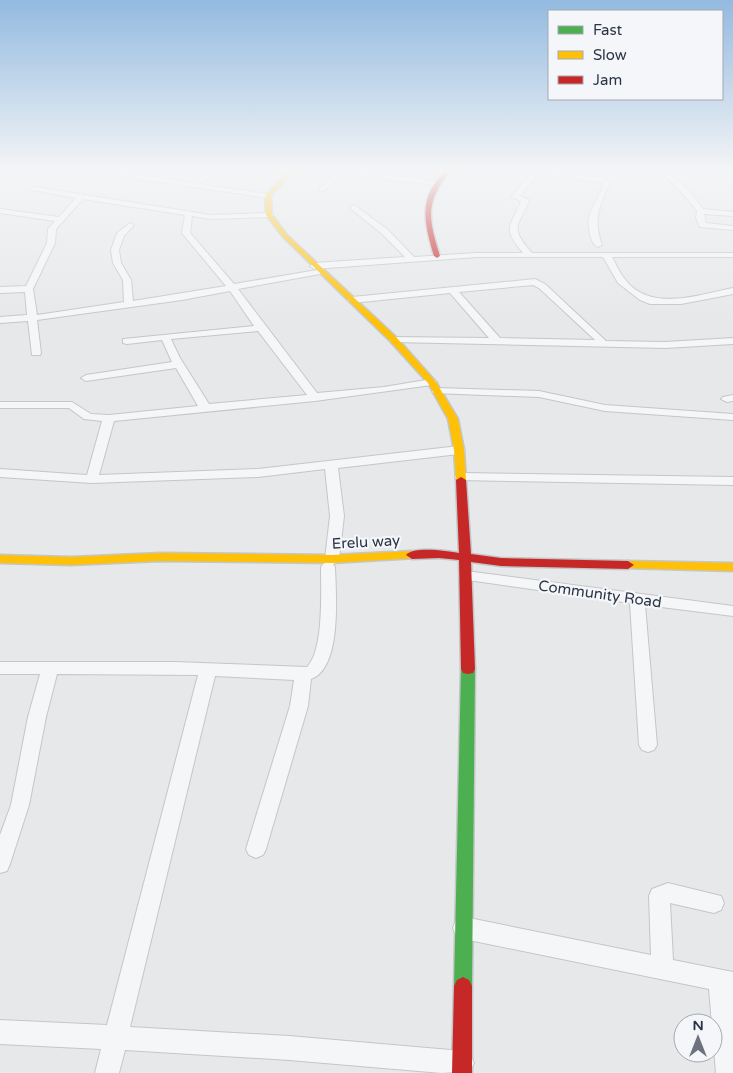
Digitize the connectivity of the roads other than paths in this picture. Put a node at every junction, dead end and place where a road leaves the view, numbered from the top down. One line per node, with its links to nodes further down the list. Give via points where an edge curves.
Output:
1 (60, 222): 19 (street, via 52,229 52,243)
2 (188, 222): 18 (street, via 186,233)
3 (274, 222): 17 (street)
4 (373, 222): 16 (street)
5 (428, 222): 14 (street)
6 (514, 222): 15 (street, via 514,232)
7 (592, 222): 11 (street)
8 (702, 222): 10 (street, via 703,225)
9 (130, 225): 24 (street, via 120,235 115,250 117,263 127,280)
10 (733, 228)
11 (598, 245)
12 (606, 255): 13 (street); 15 (street); 22 (street, via 621,281 653,302 680,301)
13 (733, 255)
14 (438, 256): 15 (street); 16 (street)
15 (530, 256)
16 (411, 260): 17 (street)
17 (317, 268): 18 (street); 23 (street)
18 (231, 286): 24 (street); 27 (street)
19 (28, 289): 21 (street); 25 (street)
20 (451, 289): 23 (street); 32 (street); 33 (street, via 537,283)
21 (0, 290)
22 (733, 291)
23 (352, 300): 29 (street)
24 (128, 304): 25 (street)
25 (33, 318): 26 (street); 34 (street)
26 (0, 320)
27 (261, 328): 28 (street); 38 (street)
28 (165, 338): 30 (street); 35 (street)
29 (393, 339): 32 (street); 37 (street)
30 (128, 341)
31 (733, 341): 33 (street, via 665,345)
32 (498, 342): 33 (street)
33 (603, 343)
34 (36, 353)
35 (179, 364): 36 (street); 40 (street)
36 (86, 378)
37 (435, 387): 38 (street); 41 (street, via 538,394 605,408); 43 (street, via 453,419)
38 (315, 398): 40 (street)
39 (0, 404): 42 (street, via 72,404 88,417)
40 (206, 409): 42 (street)
41 (733, 417)
42 (109, 418): 47 (street)
43 (460, 450): 44 (street); 46 (street)
44 (331, 464): 47 (street, via 258,473); 51 (street, via 337,516)
45 (0, 473): 47 (street)
46 (461, 477): 48 (street); 49 (street)
47 (92, 479)
48 (733, 480)
49 (465, 558): 51 (street, Erelu way, via 418,554); 52 (street, Erelu way, via 562,564); 53 (street)
50 (0, 559): 51 (street, Erelu way, via 70,561 170,557)
51 (330, 563): 59 (street, via 324,646 317,668)
52 (733, 567)
53 (466, 576): 54 (street, Community Road); 64 (street, via 468,673)
54 (637, 599): 55 (street, Community Road); 60 (street)
55 (733, 611)
56 (0, 668): 57 (street)
57 (50, 668): 58 (street); 62 (street, via 20,805)
58 (208, 669): 59 (street); 68 (street)
59 (303, 674): 61 (street, via 299,706)
60 (648, 745)
61 (256, 848)
62 (0, 864)
63 (714, 903): 65 (street, via 668,893 659,896)
64 (464, 928): 65 (street); 69 (street)
65 (662, 969): 66 (street)
66 (727, 982): 71 (street)
67 (0, 1032): 68 (street)
68 (116, 1037): 69 (street, via 391,1056); 70 (street)
69 (462, 1068)
70 (107, 1073)
71 (728, 1073)

